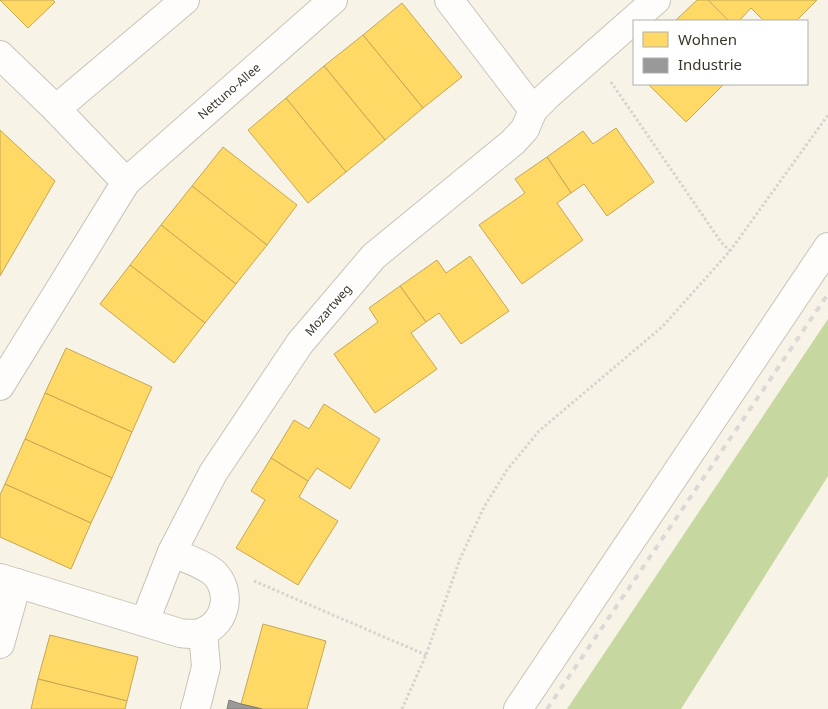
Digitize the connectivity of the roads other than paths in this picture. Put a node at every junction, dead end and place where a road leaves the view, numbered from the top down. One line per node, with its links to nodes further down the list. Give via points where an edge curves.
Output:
1 (185, 0): 8 (street)
2 (333, 0): 10 (street, Nettuno-Allee)
3 (449, 0): 9 (street)
4 (656, 0): 5 (street, Mozartweg)
5 (633, 20)
6 (633, 20): 9 (street, Mozartweg)
7 (0, 55): 8 (street)
8 (56, 108): 10 (street)
9 (533, 110): 13 (street, Mozartweg, via 525,129 513,142 374,256 300,343 213,473)
10 (126, 182): 12 (street, Nettuno-Allee)
11 (828, 247): 19 (street)
12 (0, 386)
13 (172, 552): 15 (street, Mozartweg); 16 (street, via 213,572 220,581 225,604 221,616)
14 (8, 580): 15 (street); 17 (street)
15 (145, 621): 16 (street, via 180,633)
16 (203, 632): 18 (street, via 206,668)
17 (0, 644)
18 (194, 709)
19 (518, 709)

